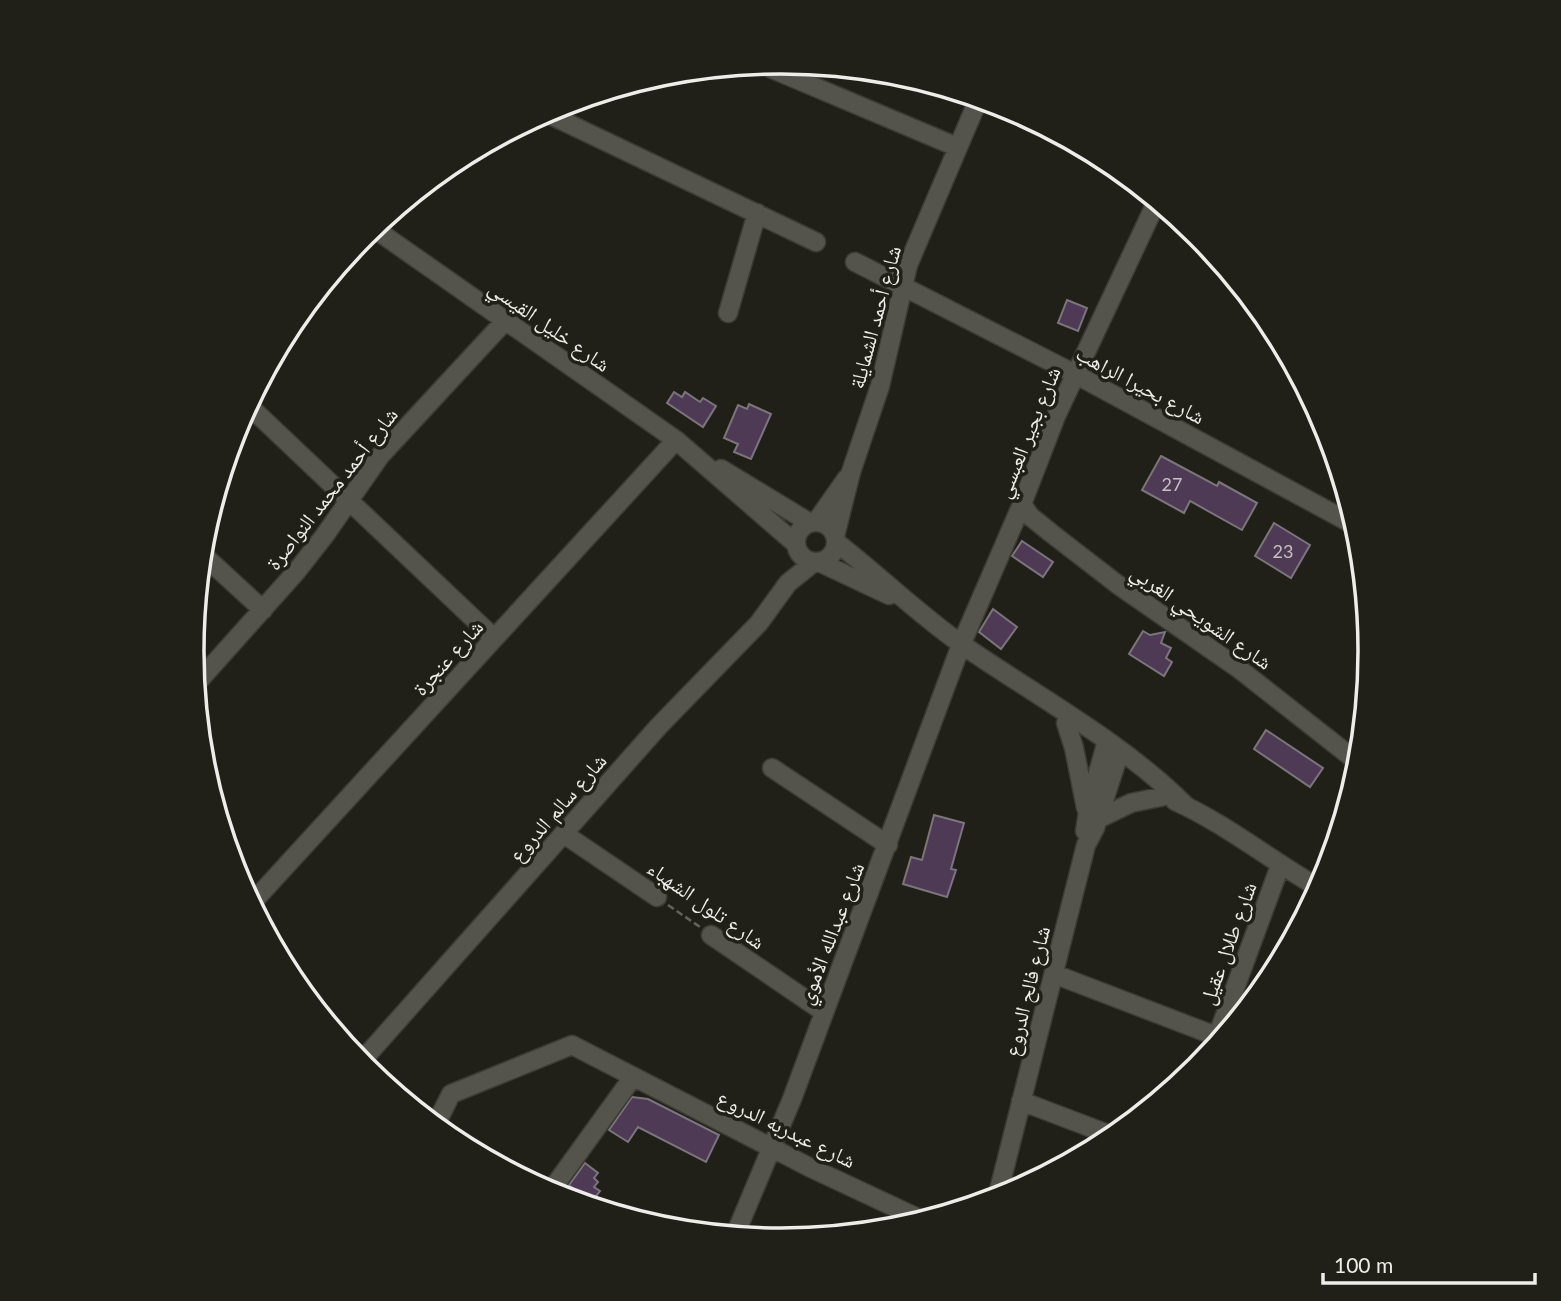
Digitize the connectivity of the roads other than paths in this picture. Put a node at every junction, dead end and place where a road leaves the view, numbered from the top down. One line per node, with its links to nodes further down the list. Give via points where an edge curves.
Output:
1 (782, 74): 4 (street)
2 (975, 107): 4 (street, شارع أحمد الشمايلة)
3 (557, 118): 6 (street)
4 (957, 147): 10 (street, شارع أحمد الشمايلة)
5 (1153, 210): 13 (street, شارع بجير العبسي)
6 (757, 213): 8 (street); 11 (street)
7 (381, 234): 12 (street, شارع خليل القيسي)
8 (816, 242)
9 (856, 262): 10 (street, شارع بحيرا الراهب)
10 (903, 285): 13 (street, شارع بحيرا الراهب); 17 (street, شارع أحمد الشمايلة, via 880,386)
11 (728, 313)
12 (505, 321): 15 (street, شارع خليل القيسي); 18 (street, شارع أحمد محمد النواصرة, via 380,456)
13 (1075, 374): 19 (street, شارع بجير العبسي); 20 (street, شارع بحيرا الراهب)
14 (255, 412): 18 (street)
15 (676, 440): 16 (street, شارع خليل القيسي); 29 (street, شارع عنجرة)
16 (701, 461): 21 (street, شارع خليل القيسي); 23 (street, شارع خليل القيسي)
17 (851, 472): 21 (street, شارع أحمد الشمايلة); 22 (street, شارع أحمد الشمايلة)
18 (351, 500): 28 (street, شارع أحمد محمد النواصرة); 29 (street)
19 (1022, 504): 30 (street, شارع بجير العبسي); 35 (street, شارع الشويحي الغربي, via 1051,534)
20 (1342, 518)
21 (813, 522): 22 (street, via 828,526); 23 (street, via 801,529)
22 (836, 539): 25 (street, via 833,554); 27 (street)
23 (796, 546): 25 (street, via 804,558); 26 (street, شارع سالم الدروع)
24 (211, 562): 28 (street)
25 (816, 562): 26 (street, شارع سالم الدروع); 27 (street)
26 (789, 583): 40 (street, شارع سالم الدروع, via 758,623)
27 (905, 602): 30 (street)
28 (263, 610): 31 (street, شارع أحمد محمد النواصرة)
29 (494, 638): 44 (street, شارع عنجرة)
30 (961, 645): 32 (street); 41 (street, شارع عبدالله الأموي)
31 (205, 674)
32 (1052, 706): 33 (street); 34 (street, via 1070,715)
33 (1066, 723): 34 (street); 39 (street)
34 (1112, 752): 37 (street); 38 (street); 39 (street, شارع فالح الدروع)
35 (1348, 753)
36 (772, 768): 41 (street)
37 (1165, 796): 38 (street); 39 (street)
38 (1185, 805): 42 (street)
39 (1093, 817): 47 (street, شارع فالح الدروع)
40 (564, 834): 45 (street, شارع تلول الشهباء); 51 (street, شارع سالم الدروع)
41 (888, 845): 48 (street, شارع عبدالله الأموي)
42 (1280, 866): 43 (street); 49 (street, شارع طلال عقيل)
43 (1309, 882)
44 (258, 896)
45 (657, 897)
46 (711, 935): 48 (street, شارع تلول الشهباء)
47 (1054, 974): 50 (street); 53 (street, شارع فالح الدروع)
48 (824, 1012): 56 (street, شارع عبدالله الأموي)
49 (1227, 1016)
50 (1211, 1034)
51 (368, 1054)
52 (633, 1077): 54 (street, شارع عبدربه الدروع, via 572,1045 450,1094); 56 (street, شارع عبدربه الدروع); 58 (street)
53 (1021, 1101): 55 (street); 57 (street, شارع فالح الدروع)
54 (440, 1116)
55 (1100, 1131)
56 (773, 1146): 61 (street, شارع عبدربه الدروع); 62 (street, شارع عبدالله الأموي)
57 (1009, 1148): 59 (street, شارع فالح الدروع); 60 (street, شارع فالح الدروع)
58 (557, 1183)
59 (1000, 1184)
60 (993, 1187)
61 (908, 1213)
62 (739, 1226)

